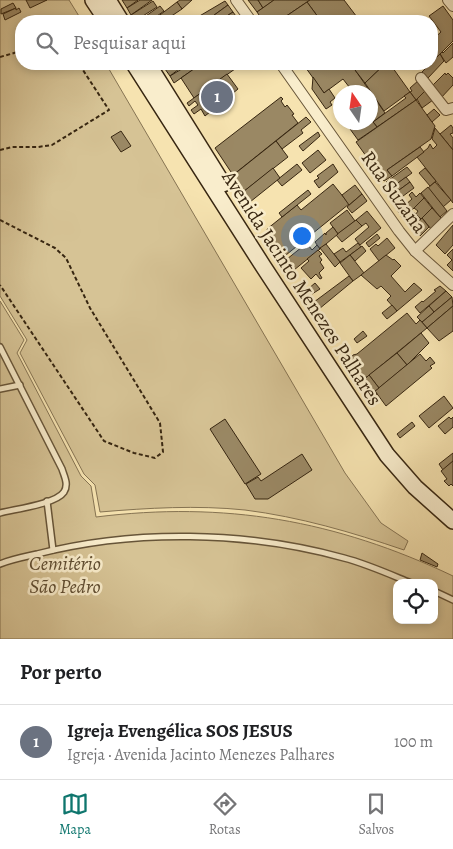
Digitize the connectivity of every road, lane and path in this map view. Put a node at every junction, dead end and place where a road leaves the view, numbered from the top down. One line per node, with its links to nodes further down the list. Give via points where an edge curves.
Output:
1 (93, 0): 6 (main road)
2 (108, 0): 7 (main road)
3 (236, 0): 8 (street)
4 (448, 0): 5 (street)
5 (453, 6)
6 (103, 15)
7 (117, 15)
8 (247, 15)
9 (15, 53): 10 (path)
10 (0, 57)
11 (83, 70): 18 (path, via 109,110 52,145)
12 (138, 70): 17 (main road, Avenida Jacinto Menezes Palhares)
13 (151, 70): 17 (main road, Avenida Jacinto Menezes Palhares)
14 (285, 70): 21 (street, Rua Suzana)
15 (421, 78): 16 (street, via 446,110)
16 (453, 108)
17 (176, 120): 22 (main road, Avenida Jacinto Menezes Palhares)
18 (0, 150)
19 (453, 214): 21 (street)
20 (0, 220): 23 (path, via 55,248 66,258 90,308 160,423 163,452 155,458 134,454 104,441)
21 (415, 251): 24 (street, Rua Suzana)
22 (278, 281): 29 (main road, Avenida Jacinto Menezes Palhares, via 384,438 407,466); 31 (main road, Avenida Jacinto Menezes Palhares, via 387,455 415,487)
23 (0, 285)
24 (453, 285)
25 (0, 347): 26 (lane)
26 (20, 385): 27 (lane); 28 (lane, via 66,482 65,491 59,497)
27 (0, 388)
28 (47, 501): 30 (lane); 32 (lane)
29 (453, 511)
30 (0, 513)
31 (453, 521)
32 (53, 550): 33 (lane); 34 (lane, via 110,539 225,538 293,546 345,558)
33 (0, 564)
34 (400, 579)
35 (438, 593): 36 (lane)
36 (453, 600)

